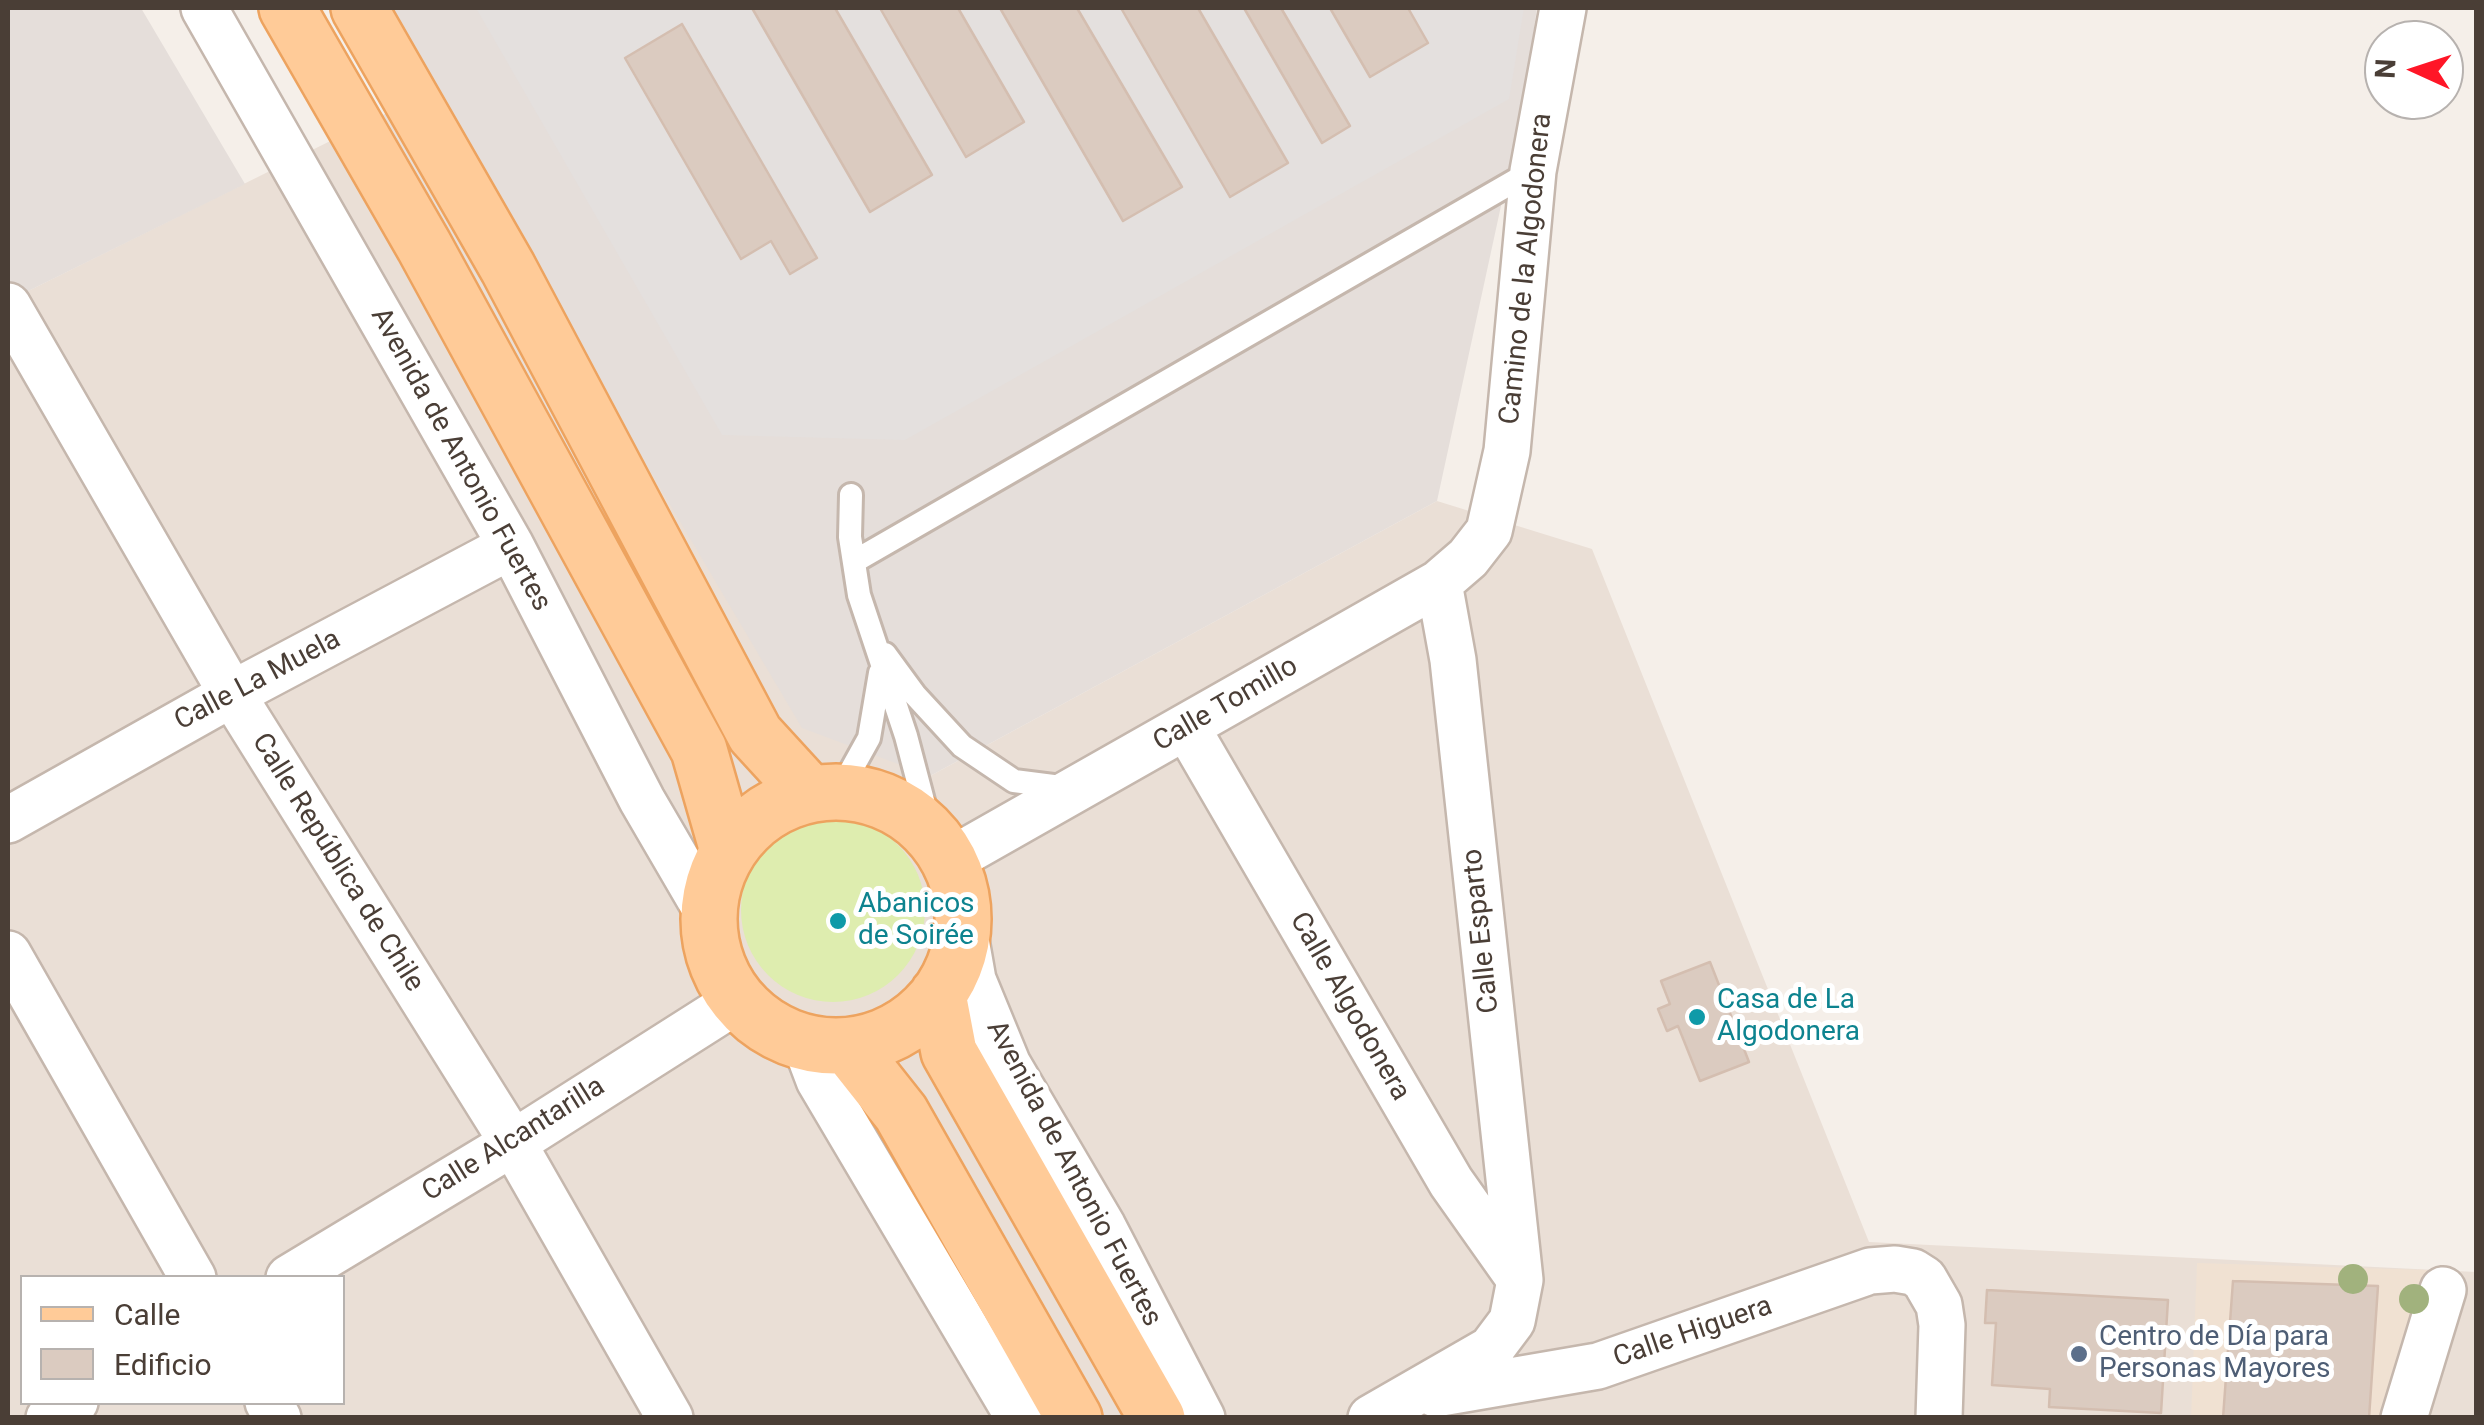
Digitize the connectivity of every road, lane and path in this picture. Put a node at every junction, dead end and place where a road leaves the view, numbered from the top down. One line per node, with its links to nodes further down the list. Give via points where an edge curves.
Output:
1 (204, 8): 9 (street, Avenida de Antonio Fuertes)
2 (287, 8): 20 (main road, via 698,750)
3 (359, 8): 17 (main road, via 508,268 755,734)
4 (1563, 8): 5 (street, Camino de la Algodonera)
5 (1532, 171): 8 (street, Camino de la Algodonera, via 1507,451); 10 (lane)
6 (8, 306): 14 (street, Calle República de Chile)
7 (851, 495): 10 (lane)
8 (1489, 530): 11 (street, Calle Tomillo)
9 (511, 546): 14 (street, Calle La Muela); 21 (street, Avenida de Antonio Fuertes)
10 (855, 561): 12 (lane)
11 (1440, 583): 15 (street, Calle Tomillo); 30 (street, Calle Esparto)
12 (869, 630): 13 (lane); 16 (lane, via 962,746 1014,781)
13 (881, 664): 17 (lane, via 869,738); 19 (lane)
14 (232, 694): 18 (street, Calle La Muela); 27 (street, Calle República de Chile)
15 (1187, 728): 16 (street, Calle Tomillo); 30 (street, Calle Algodonera, via 1451,1182)
16 (1077, 790): 19 (street, Calle Tomillo)
17 (825, 793): 19 (main road, via 869,796 897,807); 20 (main road, via 764,814)
18 (8, 820)
19 (940, 846): 22 (main road, via 959,892)
20 (728, 851): 21 (main road)
21 (709, 915): 25 (main road, via 711,945)
22 (963, 923): 24 (main road); 37 (street, Avenida de Antonio Fuertes, via 973,980 1008,1065 1103,1227)
23 (8, 954): 28 (street)
24 (938, 994): 26 (main road, via 899,1030 875,1040); 36 (main road, Avenida de Antonio Fuertes, via 949,1052)
25 (738, 1000): 26 (main road, via 768,1027); 27 (street, Calle Alcantarilla)
26 (826, 1044): 34 (street, via 819,1080); 35 (main road, via 902,1113)
27 (512, 1143): 29 (street, Calle Alcantarilla); 33 (street, Calle República de Chile)
28 (192, 1275)
29 (294, 1275)
30 (1520, 1280): 32 (street, Calle Higuera, via 1512,1321 1491,1349)
31 (2443, 1290): 39 (street)
32 (1389, 1408): 38 (street, Calle Higuera, via 1598,1366 1870,1271 1895,1269 1924,1279 1939,1305)
33 (670, 1418)
34 (1019, 1418)
35 (1074, 1418)
36 (1158, 1418)
37 (1202, 1418)
38 (1939, 1418)
39 (2404, 1418)

